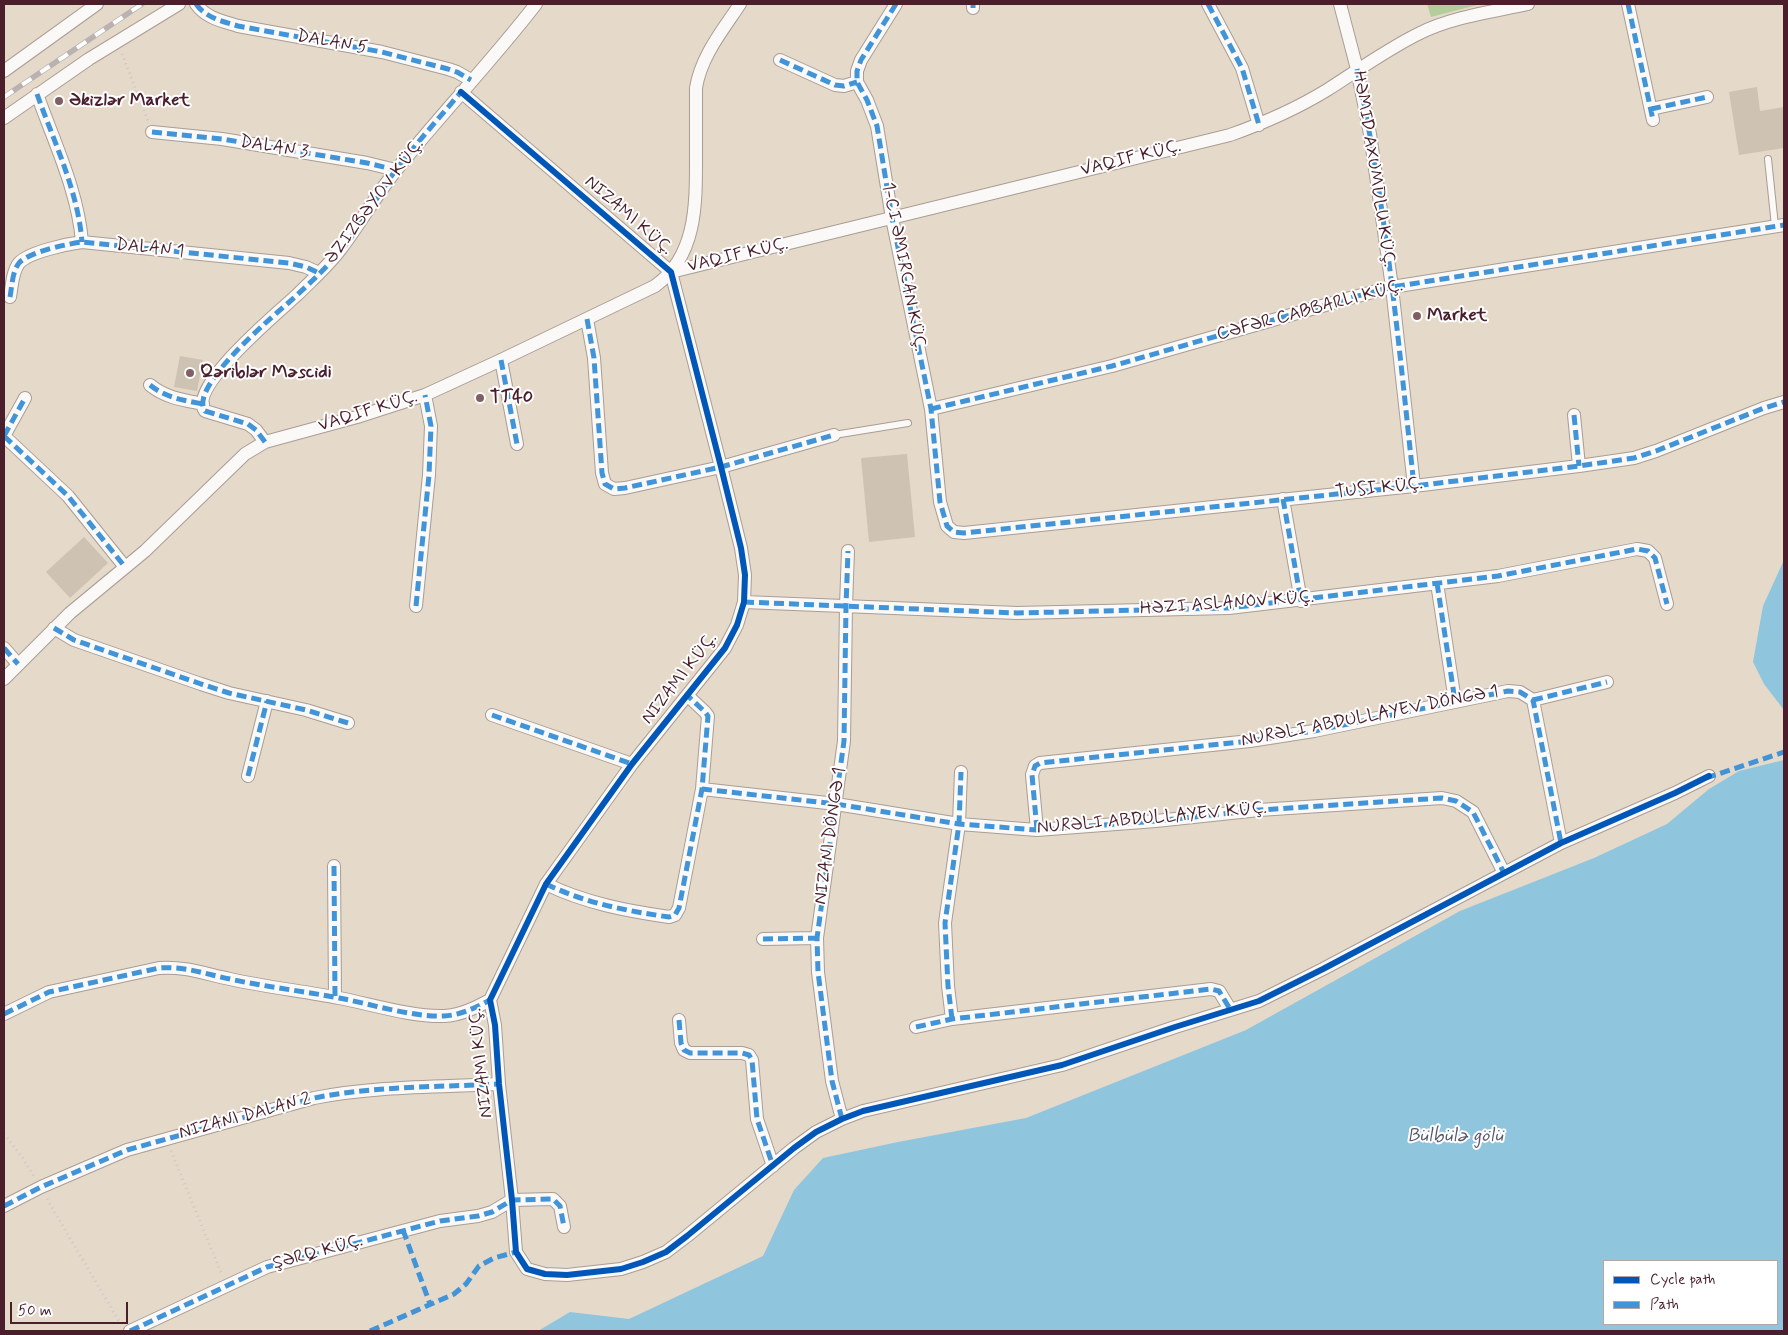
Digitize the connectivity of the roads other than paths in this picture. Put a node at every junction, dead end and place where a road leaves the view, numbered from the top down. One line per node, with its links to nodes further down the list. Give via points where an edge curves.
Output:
1 (97, 4): 13 (street)
2 (179, 4): 17 (street)
3 (196, 4): 14 (street, DALAN 5, via 201,11 216,19 238,26 382,52 448,68)
4 (536, 4): 14 (street, ƏZIZBƏYOV KÜÇ.)
5 (740, 4): 27 (street, via 698,73 696,194 692,229 683,254)
6 (896, 4): 15 (street, via 861,60)
7 (1208, 4): 20 (street, via 1242,68)
8 (1340, 4): 12 (street, HƏMID AXUMDLU KÜÇ.)
9 (1528, 4): 12 (street, VAQIF KÜÇ., via 1435,26)
10 (1628, 4): 18 (street, via 1652,114)
11 (780, 60): 15 (street, via 835,85)
12 (1357, 69): 20 (street, VAQIF KÜÇ., via 1325,91); 29 (street, HƏMID AXUMDLU KÜÇ., via 1370,134)
13 (4, 71)
14 (471, 80): 16 (street, ƏZIZBƏYOV KÜÇ.)
15 (857, 82): 24 (street, 1-CI ƏMIRCAN KÜÇ., via 877,126)
16 (461, 92): 23 (street, ƏZIZBƏYOV KÜÇ.); 27 (street, NIZAMI KÜÇ.)
17 (37, 94): 19 (street); 26 (street, via 74,198)
18 (1707, 97)
19 (4, 118)
20 (1259, 125): 24 (street, VAQIF KÜÇ., via 1230,135)
21 (152, 132): 23 (street, DALAN 3, via 232,140)
22 (1768, 159): 25 (lane)
23 (396, 170): 28 (street, ƏZIZBƏYOV KÜÇ., via 340,252)
24 (892, 218): 27 (street, VAQIF KÜÇ.); 38 (street, 1-CI ƏMIRCAN KÜÇ.)
25 (1780, 226): 29 (street)
26 (82, 242): 28 (street, DALAN 1, via 289,263); 30 (street, DALAN 1, via 36,254 19,264)
27 (670, 272): 31 (street, VAQIF KÜÇ., via 654,286); 46 (street, NIZAMI KÜÇ.)
28 (319, 273): 37 (street, ƏZIZBƏYOV KÜÇ., via 249,337 211,382)
29 (1392, 287): 38 (street, via 1112,366); 47 (street, HƏMID AXUMDLU KÜÇ.)
30 (10, 297)
31 (587, 319): 32 (street, VAQIF KÜÇ.); 46 (street, via 594,358 605,484 614,489 625,488)
32 (501, 360): 34 (street, VAQIF KÜÇ.); 44 (street)
33 (150, 385): 37 (street, via 167,396)
34 (425, 395): 43 (street, VAQIF KÜÇ.); 56 (street, via 431,426 429,475)
35 (25, 398): 42 (street)
36 (1784, 402): 45 (street, TUSI KÜÇ., via 1634,458)
37 (203, 404): 43 (street, via 205,411 211,414 248,424)
38 (931, 409): 49 (street, 1-CI ƏMIRCAN KÜÇ., via 940,502 947,526 954,532)
39 (1574, 415): 45 (street)
40 (908, 423): 41 (lane)
41 (834, 435): 46 (street)
42 (4, 436): 51 (street, via 68,496)
43 (265, 442): 51 (street, VAQIF KÜÇ., via 245,454)
44 (517, 444)
45 (1580, 466): 47 (street, TUSI KÜÇ.)
46 (721, 467): 54 (street, NIZAMI KÜÇ., via 741,548)
47 (1414, 486): 48 (street, TUSI KÜÇ.)
48 (1284, 499): 49 (street, TUSI KÜÇ.); 53 (street)
49 (964, 533)
50 (848, 551): 57 (street, NIZANI DÖNGƏ 1)
51 (125, 568): 58 (street, VAQIF KÜÇ.)
52 (1438, 583): 53 (street, HƏZI ASLANOV KÜÇ.); 55 (street, HƏZI ASLANOV KÜÇ., via 1498,576 1637,549 1648,551 1656,558); 66 (street)
53 (1301, 601): 57 (street, HƏZI ASLANOV KÜÇ., via 1230,608 1051,613)
54 (744, 602): 57 (street, HƏZI ASLANOV KÜÇ.); 63 (street, NIZAMI KÜÇ., via 737,626 725,648)
55 (1667, 604)
56 (416, 606)
57 (846, 606): 74 (street, NIZANI DÖNGƏ 1, via 844,741)
58 (54, 628): 60 (street, VAQIF KÜÇ.); 65 (street, via 74,640 129,660)
59 (4, 648): 60 (street)
60 (18, 664): 61 (street, VAQIF KÜÇ.)
61 (4, 679)
62 (1607, 682): 64 (street)
63 (688, 696): 69 (street, NIZAMI KÜÇ.); 73 (street, via 708,716)
64 (1533, 700): 66 (street, NURƏLI ABDULLAYEV DÖNGƏ 1, via 1520,692 1508,691); 77 (street)
65 (267, 701): 68 (street); 71 (street)
66 (1456, 701): 76 (street, NURƏLI ABDULLAYEV DÖNGƏ 1, via 1250,741 1040,763 1032,775)
67 (492, 715): 69 (street)
68 (348, 723)
69 (632, 764): 80 (street, NIZAMI KÜÇ.)
70 (961, 772): 75 (street)
71 (248, 776)
72 (1709, 776): 77 (street)
73 (702, 789): 74 (street, NURƏLI ABDULLAYEV KÜÇ.); 80 (street, via 679,908 675,914 669,917 604,905)
74 (836, 804): 75 (street, NURƏLI ABDULLAYEV KÜÇ.); 81 (street, NIZANI DÖNGƏ 1)
75 (959, 824): 76 (street, NURƏLI ABDULLAYEV KÜÇ.); 87 (street, via 945,923)
76 (1038, 830): 79 (street, NURƏLI ABDULLAYEV KÜÇ., via 1442,798 1456,801 1473,812)
77 (1560, 843): 79 (street)
78 (334, 866): 83 (street)
79 (1504, 873): 85 (street, via 1259,1001)
80 (546, 884): 84 (street, NIZAMI KÜÇ.)
81 (817, 938): 82 (street); 91 (street, NIZANI DÖNGƏ 1, via 818,972 832,1082)
82 (763, 939)
83 (335, 997): 84 (street, via 436,1016 460,1014); 86 (street, via 175,967 49,992)
84 (490, 1000): 90 (street, NIZAMI KÜÇ.)
85 (1230, 1009): 87 (street, via 1219,991 1211,989); 91 (street, via 1062,1066 863,1111)
86 (4, 1014)
87 (952, 1019): 89 (street)
88 (679, 1020): 92 (street, via 681,1043 690,1053 749,1055 757,1119)
89 (916, 1027)
90 (499, 1084): 93 (street, NIZAMI KÜÇ.); 94 (street, NIZANI DALAN 2, via 376,1089 314,1098 128,1150)
91 (842, 1119): 92 (street, via 816,1132)
92 (773, 1166): 93 (street, NIZAMI KÜÇ., via 666,1252 621,1269 567,1275 527,1269 516,1252)
93 (512, 1200): 95 (street, via 554,1199 560,1206); 96 (street, ŞƏRQ KÜÇ., via 478,1216 440,1221 267,1267)
94 (4, 1206)
95 (564, 1227)
96 (130, 1331)

